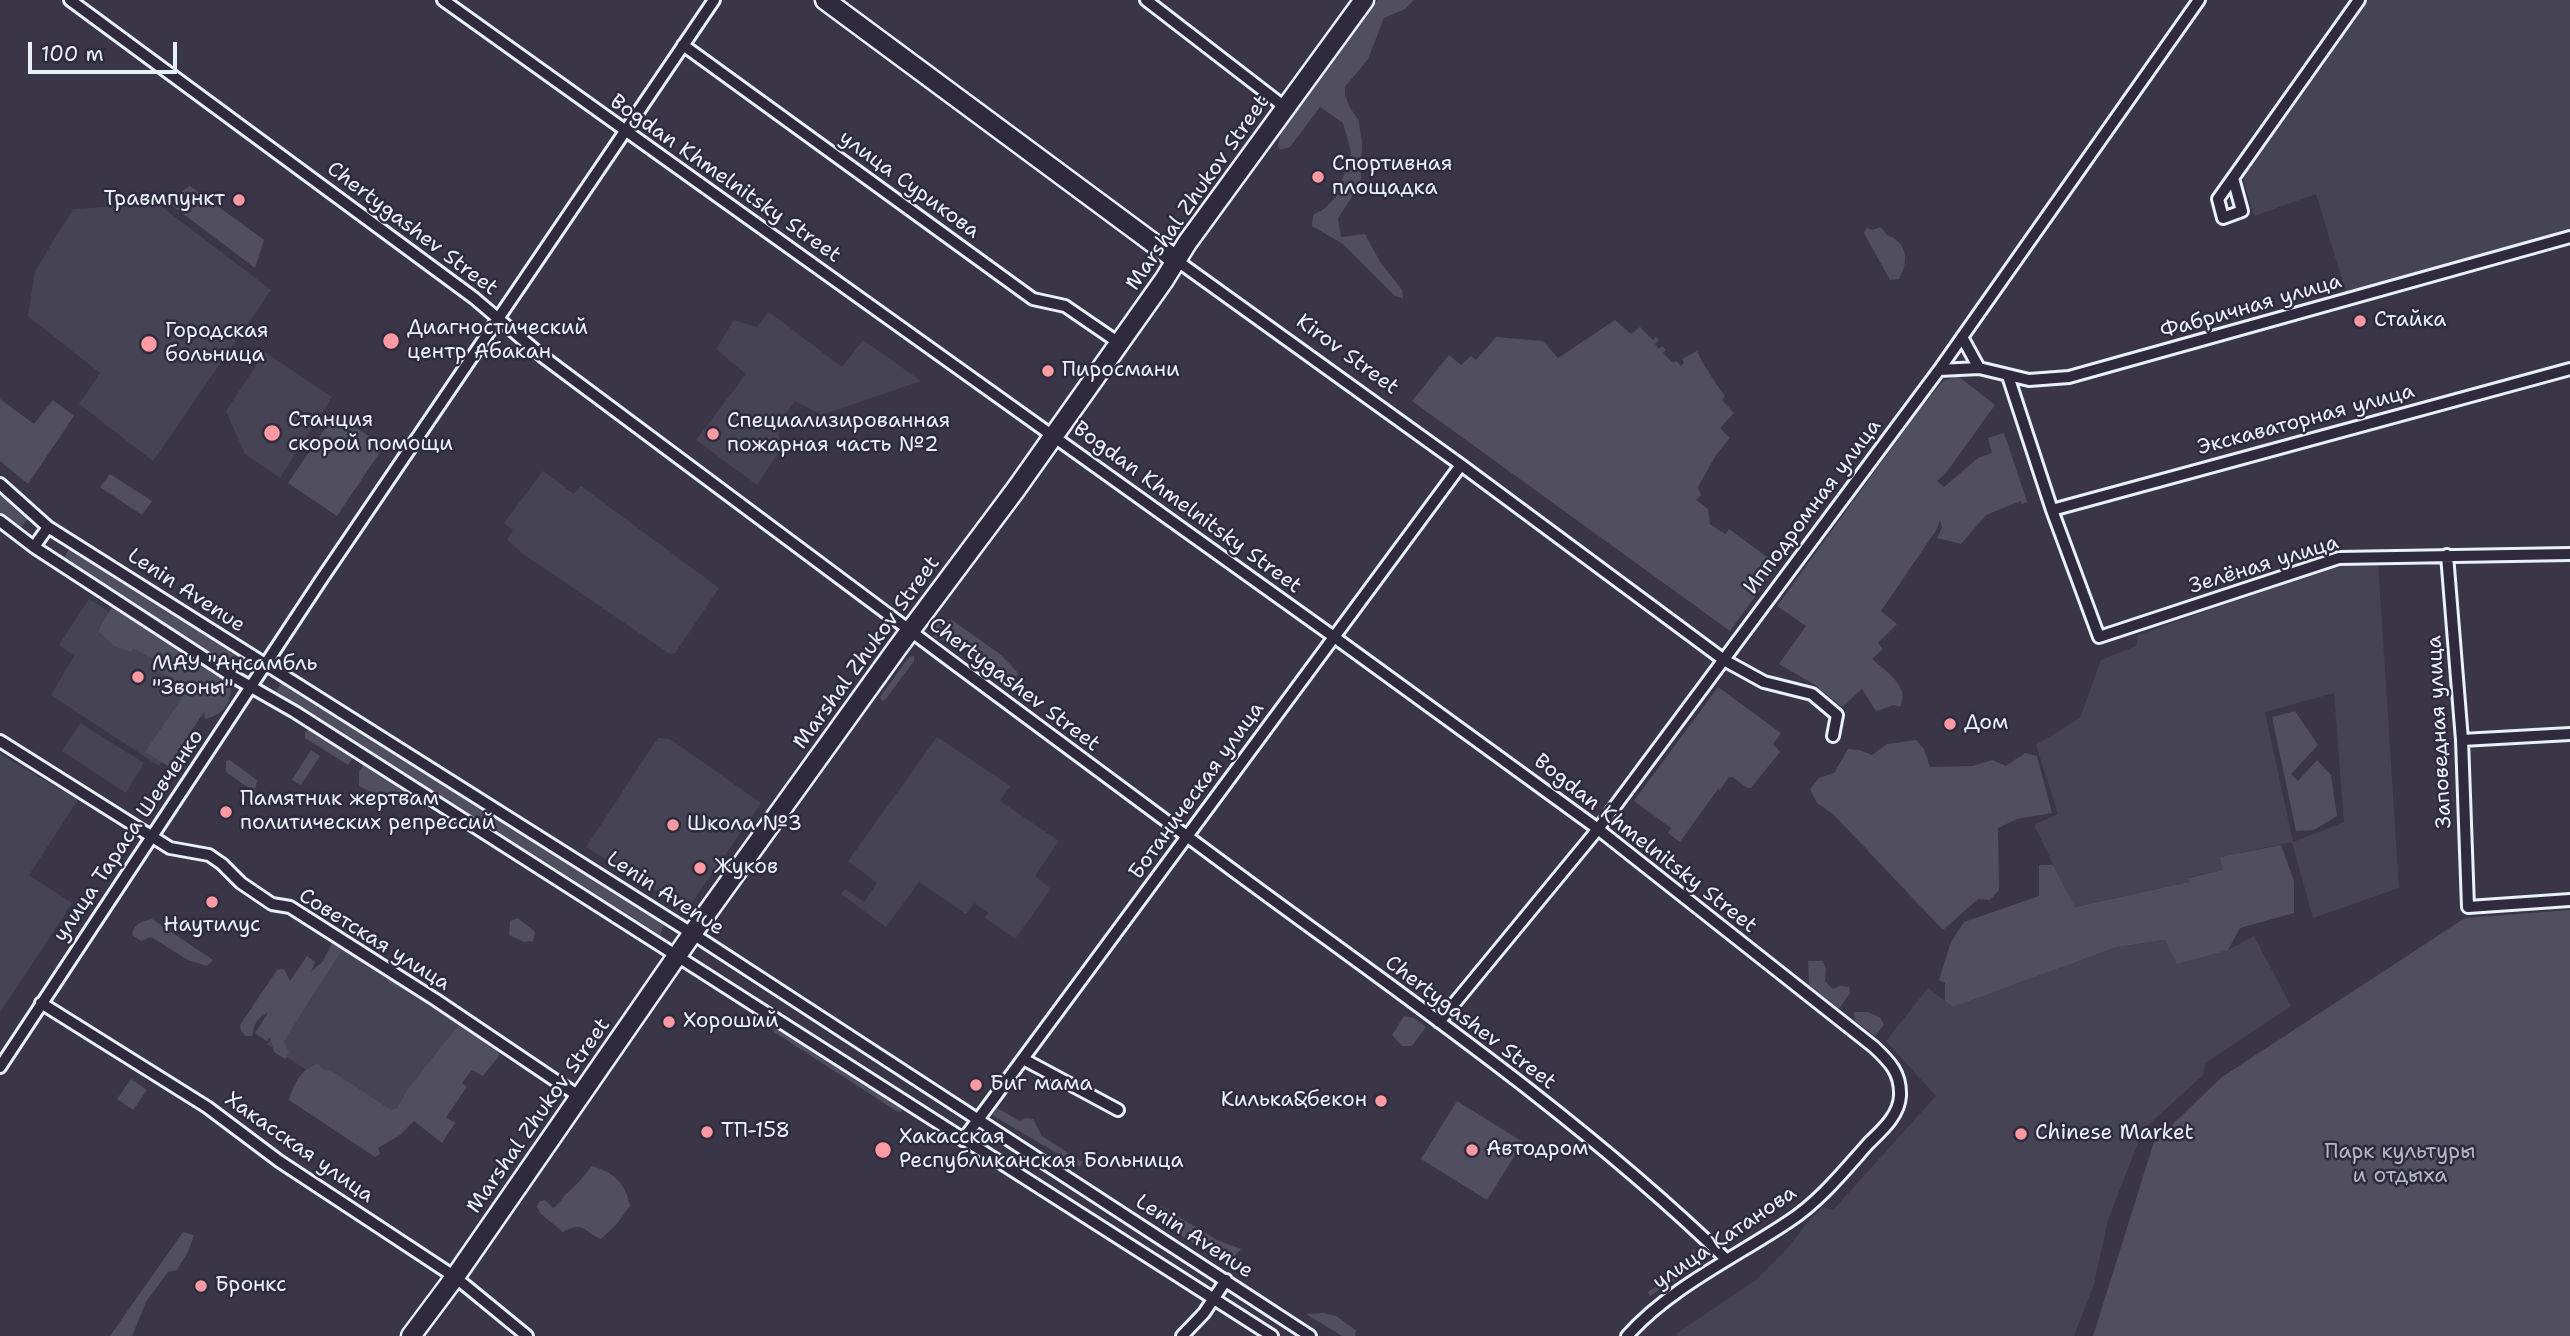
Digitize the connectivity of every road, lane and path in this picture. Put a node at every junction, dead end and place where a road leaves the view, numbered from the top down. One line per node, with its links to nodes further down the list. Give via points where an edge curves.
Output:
1 (70, 0): 15 (street, Chertygashev Street)
2 (443, 0): 11 (street, Bogdan Khmelnitsky Street)
3 (714, 0): 9 (street, улица Тараса Шевченко)
4 (825, 0): 14 (main road, Kirov Street)
5 (1146, 0): 10 (street)
6 (1364, 0): 10 (main road, Marshal Zhukov Street)
7 (2199, 0): 16 (street, Ипподромная улица)
8 (2359, 0): 12 (street)
9 (683, 45): 11 (street, улица Тараса Шевченко); 17 (street, улица Сурикова, via 1034,299 1065,306)
10 (1286, 108): 14 (main road, Marshal Zhukov Street)
11 (625, 131): 15 (street, улица Тараса Шевченко); 22 (street, Bogdan Khmelnitsky Street)
12 (2232, 178)
13 (2570, 237): 21 (street, Фабричная улица, via 2069,377)
14 (1176, 260): 17 (main road, Marshal Zhukov Street); 23 (street, Kirov Street)
15 (498, 318): 31 (street, Chertygashev Street, via 542,356); 34 (street, улица Тараса Шевченко)
16 (1962, 337): 18 (street); 20 (street, Ипподромная улица)
17 (1119, 343): 22 (main road, Marshal Zhukov Street)
18 (1979, 368): 20 (street, Фабричная улица); 21 (street, Фабричная улица)
19 (2570, 369): 25 (street, Экскаваторная улица)
20 (1939, 370): 33 (street, Ипподромная улица)
21 (2008, 376): 25 (street)
22 (1053, 435): 31 (main road, Marshal Zhukov Street); 32 (street, Bogdan Khmelnitsky Street)
23 (1461, 465): 32 (street, Ботаническая улица); 33 (street, Kirov Street)
24 (0, 485): 27 (street, Lenin Avenue)
25 (2052, 510): 30 (street, Зелёная улица, via 2099,637 2339,558)
26 (0, 521): 28 (street, Lenin Avenue)
27 (48, 527): 28 (street); 34 (street, Lenin Avenue)
28 (34, 547): 35 (street, Lenin Avenue)
29 (2570, 554): 30 (street, Зелёная улица)
30 (2447, 555): 38 (street, Заповедная улица)
31 (910, 631): 42 (street, Chertygashev Street); 44 (main road, Marshal Zhukov Street)
32 (1334, 637): 40 (street, Bogdan Khmelnitsky Street); 42 (street, Ботаническая улица)
33 (1724, 660): 37 (street, Kirov Street, via 1764,682 1812,694 1837,715); 40 (street, Ипподромная улица)
34 (266, 665): 35 (street, улица Тараса Шевченко); 44 (street, Lenin Avenue)
35 (251, 688): 41 (street, улица Тараса Шевченко); 45 (street, Lenin Avenue)
36 (2570, 734): 38 (street)
37 (1833, 736)
38 (2462, 740): 43 (street, Заповедная улица, via 2468,907)
39 (0, 741): 41 (street, Советская улица)
40 (1598, 829): 47 (street, Ипподромная улица); 50 (street, Bogdan Khmelnitsky Street)
41 (153, 836): 46 (street, улица Тараса Шевченко); 51 (street, Советская улица, via 170,848 209,855 272,904 299,912)
42 (1187, 836): 47 (street, Chertygashev Street); 48 (street, Ботаническая улица)
43 (2570, 900)
44 (693, 934): 45 (main road, Marshal Zhukov Street); 53 (street, Lenin Avenue)
45 (677, 955): 51 (main road, Marshal Zhukov Street); 54 (street, Lenin Avenue)
46 (41, 1003): 49 (street, улица Тараса Шевченко); 56 (street, Хакасская улица, via 207,1107 279,1161)
47 (1439, 1022): 55 (street, Chertygashev Street, via 1616,1161)
48 (1024, 1060): 52 (street); 53 (street, Ботаническая улица)
49 (0, 1067)
50 (1894, 1067): 55 (street, улица Катанова, via 1900,1099 1893,1118 1831,1185 1790,1221)
51 (580, 1097): 56 (main road, Marshal Zhukov Street)
52 (1118, 1110)
53 (978, 1121): 54 (street, Ботаническая улица); 57 (street, Lenin Avenue)
54 (963, 1140): 58 (street, Lenin Avenue)
55 (1726, 1259): 64 (street, улица Катанова, via 1656,1308)
56 (455, 1277): 59 (main road, Marshal Zhukov Street); 60 (street, Хакасская улица)
57 (1226, 1280): 58 (street); 63 (street, Lenin Avenue)
58 (1215, 1297): 61 (street); 62 (street, Lenin Avenue)
59 (411, 1336)
60 (527, 1336)
61 (1182, 1336)
62 (1272, 1336)
63 (1310, 1336)
64 (1627, 1336)

